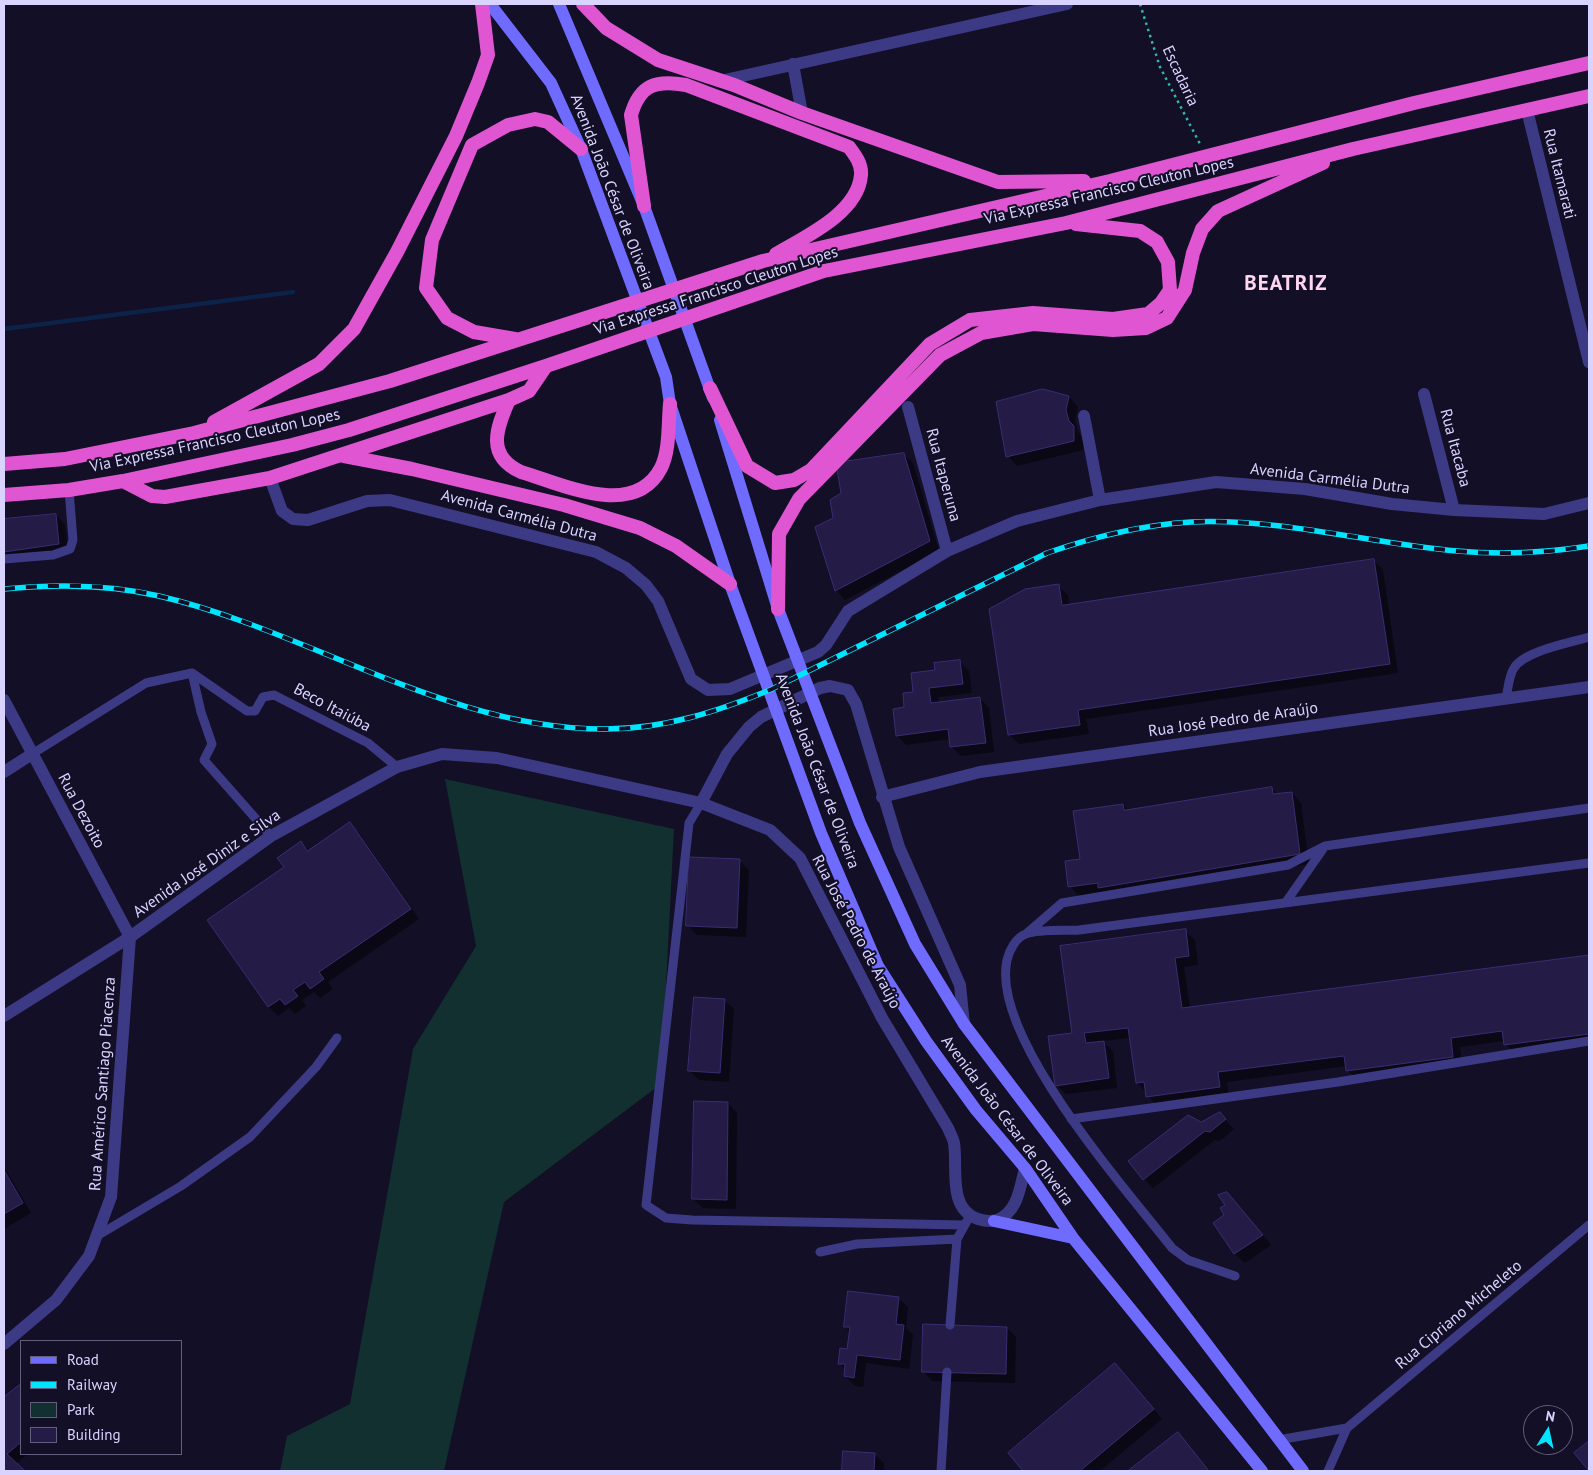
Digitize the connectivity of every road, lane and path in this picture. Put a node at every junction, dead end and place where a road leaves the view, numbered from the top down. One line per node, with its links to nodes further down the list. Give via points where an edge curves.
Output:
1 (482, 4): 29 (highway, via 488,55 478,83 452,144 354,329 319,364)
2 (490, 4): 13 (main road, Avenida João César de Oliveira, via 551,83)
3 (559, 4): 17 (main road, Avenida João César de Oliveira)
4 (583, 4): 9 (highway, via 606,28 658,60)
5 (1066, 4): 8 (street)
6 (1140, 4): 15 (path, Escadaria, via 1160,67)
7 (1589, 63): 15 (highway, Via Expressa Francisco Cleuton Lopes)
8 (793, 64): 9 (street); 12 (street)
9 (720, 81): 12 (highway)
10 (1589, 96): 11 (highway, Via Expressa Francisco Cleuton Lopes)
11 (1527, 110): 14 (highway, Via Expressa Francisco Cleuton Lopes); 21 (street, Rua Itamarati)
12 (802, 113): 16 (highway, via 998,182)
13 (581, 149): 20 (highway, via 548,122 536,119 508,125 472,145 432,240 426,288 447,318 474,332); 26 (main road, Avenida João César de Oliveira, via 666,377)
14 (1353, 149): 18 (highway, Via Expressa Francisco Cleuton Lopes); 42 (highway, via 1218,211 1202,228 1186,290 1167,318 1146,328 1024,326 981,333 940,355 799,499 787,517 779,534)
15 (1206, 155): 16 (highway, Via Expressa Francisco Cleuton Lopes)
16 (1110, 181): 19 (highway, Via Expressa Francisco Cleuton Lopes)
17 (644, 206): 19 (highway, via 631,115 634,104 645,89 664,81 686,85 849,147 858,160 861,175 852,200 825,225); 23 (main road, Avenida João César de Oliveira)
18 (1066, 223): 22 (highway, Via Expressa Francisco Cleuton Lopes, via 824,271); 23 (highway, via 1140,231 1157,242 1168,262 1170,290 1161,303 1148,314 1114,319 1033,313 970,320 930,344 811,470 794,480 775,483 747,466)
19 (764, 261): 20 (highway, Via Expressa Francisco Cleuton Lopes)
20 (518, 340): 29 (highway, Via Expressa Francisco Cleuton Lopes, via 390,381)
21 (1589, 362)
22 (546, 366): 25 (highway, via 529,390); 33 (highway, Via Expressa Francisco Cleuton Lopes, via 292,445)
23 (710, 388): 42 (main road, Avenida João César de Oliveira)
24 (1424, 394): 38 (street, Rua Itacaba)
25 (509, 400): 26 (highway, via 498,424 496,438 498,452 511,467 603,496 623,496 636,491 661,468); 30 (highway)
26 (670, 404): 41 (main road, Avenida João César de Oliveira)
27 (908, 407): 39 (street, Rua Itaperuna)
28 (1084, 416): 36 (street)
29 (194, 433): 31 (highway, Via Expressa Francisco Cleuton Lopes, via 65,459)
30 (344, 456): 32 (highway); 41 (highway, via 564,505 640,528 676,546)
31 (4, 464)
32 (270, 478): 33 (highway, via 166,498 152,496); 39 (street, Avenida Carmélia Dutra, via 282,511 293,519 308,520 368,500 390,500 596,552 626,568 646,585 658,601 692,679 708,690 730,689 818,652 848,611)
33 (123, 481): 34 (highway, Via Expressa Francisco Cleuton Lopes)
34 (69, 490): 35 (highway, Via Expressa Francisco Cleuton Lopes); 40 (lane, via 73,540 70,549 53,555)
35 (4, 495)
36 (1100, 500): 38 (street, Avenida Carmélia Dutra, via 1216,482 1305,489 1392,504); 39 (street, Avenida Carmélia Dutra, via 1017,521)
37 (1589, 503): 38 (street, Avenida Carmélia Dutra, via 1544,514)
38 (1454, 510)
39 (947, 551)
40 (4, 560)
41 (730, 584): 65 (main road, Avenida João César de Oliveira, via 821,833 878,966 926,1041)
42 (778, 609): 61 (main road, Avenida João César de Oliveira, via 860,823 915,944)
43 (1589, 637): 46 (lane, via 1521,660 1513,668)
44 (192, 673): 48 (lane, via 146,683); 49 (lane, Beco Itaiúba, via 247,711 255,711 264,698 274,695 368,743); 54 (lane, via 212,744 204,760)
45 (1589, 687): 46 (street, Rua José Pedro de Araújo)
46 (1506, 698): 51 (street, Rua José Pedro de Araújo, via 980,772)
47 (4, 700): 48 (street, Rua Dezoito)
48 (32, 754): 50 (street); 59 (street, Rua Dezoito)
49 (397, 767): 52 (street, Avenida José Diniz e Silva, via 442,754 498,758); 54 (street, Avenida José Diniz e Silva)
50 (4, 772)
51 (882, 797): 52 (street, via 856,704 848,690 830,686 771,711 755,722 727,754); 61 (street, via 902,855 960,985)
52 (701, 803): 66 (street, Rua José Pedro de Araújo, via 770,830 800,858 882,1018 954,1141 955,1183); 66 (lane, via 689,823 646,1205 666,1218 692,1220)
53 (1589, 808): 55 (lane)
54 (271, 836): 59 (street, Avenida José Diniz e Silva)
55 (1325, 846): 57 (lane); 58 (lane, via 1288,865 1062,903)
56 (1589, 862): 57 (lane)
57 (1286, 902): 58 (lane, via 1080,930)
58 (1025, 934): 64 (lane, via 1009,950 1004,971 1013,1017 1040,1071)
59 (130, 937): 60 (street, Avenida José Diniz e Silva); 69 (street, Rua Américo Santiago Piacenza, via 111,1197)
60 (4, 1016)
61 (964, 1024): 78 (main road, Avenida João César de Oliveira)
62 (337, 1038): 69 (lane, via 316,1067 250,1137 181,1186)
63 (1589, 1041): 64 (lane, via 1338,1082)
64 (1071, 1119): 73 (lane, via 1172,1248 1195,1263)
65 (1024, 1168): 67 (street, via 1013,1207 1006,1216); 70 (main road, Avenida João César de Oliveira)
66 (967, 1221): 67 (street); 71 (lane)
67 (994, 1221): 70 (main road)
68 (1589, 1225): 77 (lane, Rua Cipriano Micheleto)
69 (96, 1236): 75 (street, Rua Américo Santiago Piacenza, via 89,1256 56,1300)
70 (1073, 1238): 80 (main road, Avenida João César de Oliveira)
71 (957, 1239): 72 (lane, via 858,1244); 74 (lane)
72 (820, 1252)
73 (1235, 1276)
74 (950, 1325)
75 (4, 1344)
76 (946, 1372): 79 (lane)
77 (1347, 1428): 78 (lane); 82 (lane, Rua Cipriano Micheleto)
78 (1278, 1440): 81 (main road, Avenida João César de Oliveira)
79 (941, 1471)
80 (1262, 1471)
81 (1303, 1471)
82 (1328, 1471)

